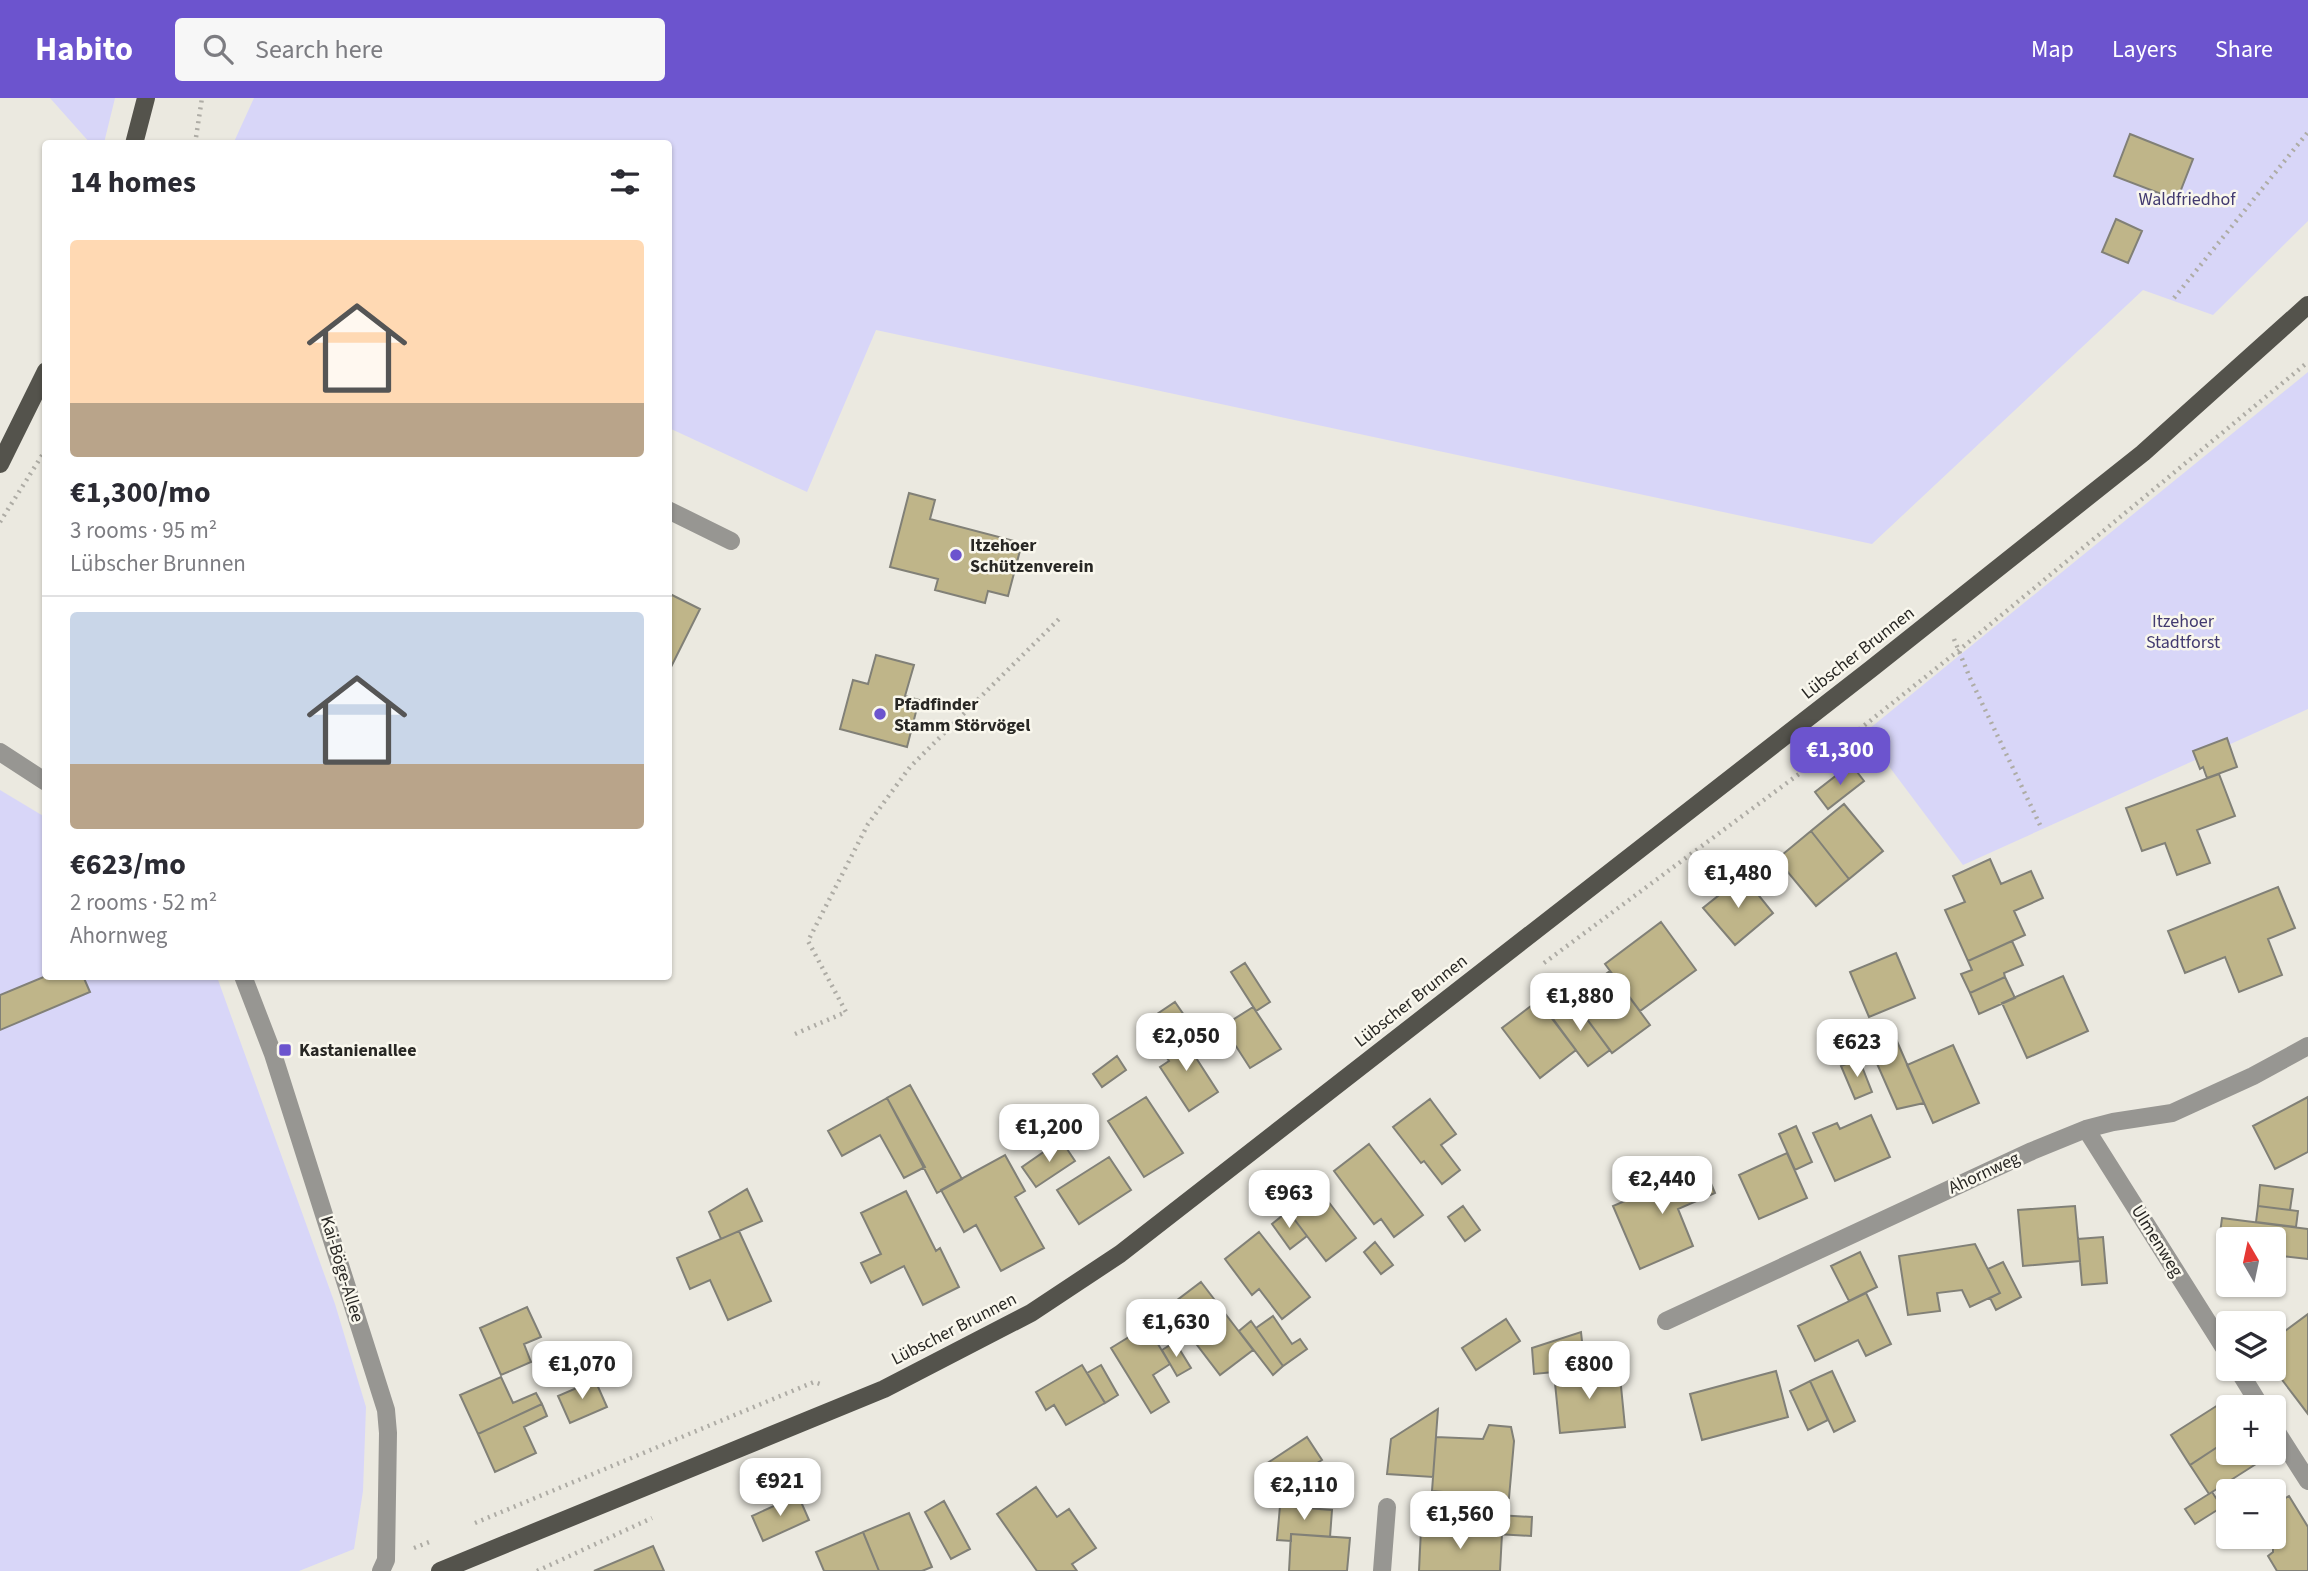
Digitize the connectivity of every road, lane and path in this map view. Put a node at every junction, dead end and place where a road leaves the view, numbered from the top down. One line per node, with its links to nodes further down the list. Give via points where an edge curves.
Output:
1 (146, 98): 4 (main road)
2 (202, 98): 5 (path)
3 (2308, 132): 6 (path)
4 (135, 140)
5 (196, 140)
6 (2174, 298)
7 (2308, 305): 14 (main road, Lübscher Brunnen, via 2143,453)
8 (42, 379): 10 (main road)
9 (42, 455): 12 (path)
10 (0, 464)
11 (672, 512): 13 (street)
12 (0, 522)
13 (731, 541)
14 (1942, 613): 18 (path); 32 (main road, Lübscher Brunnen, via 1120,1254 1031,1313 884,1389)
15 (1059, 619): 20 (path, via 910,767 868,824 808,941 846,1012)
16 (0, 752): 17 (street)
17 (42, 779)
18 (2040, 825)
19 (245, 980): 31 (street, Kai-Böge-Allee, via 273,1054 386,1410)
20 (795, 1034)
21 (2308, 1046): 22 (street, Ahornweg, via 2172,1114)
22 (2086, 1129): 23 (street, Ahornweg); 24 (street, Ulmenweg)
23 (1666, 1321)
24 (2216, 1335)
25 (825, 1385): 29 (path, via 814,1382)
26 (2286, 1446): 27 (street)
27 (2308, 1481)
28 (1387, 1507): 33 (street)
29 (474, 1524)
30 (436, 1539): 31 (path)
31 (383, 1566)
32 (440, 1571)
33 (1382, 1571)

